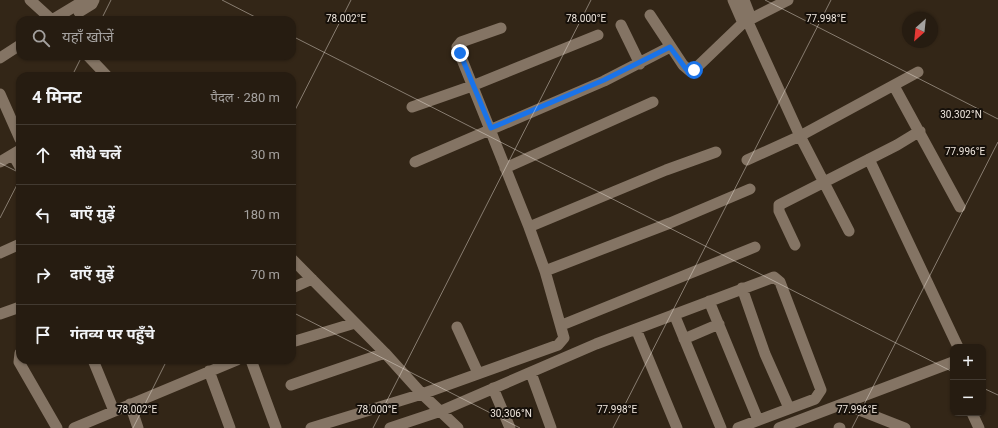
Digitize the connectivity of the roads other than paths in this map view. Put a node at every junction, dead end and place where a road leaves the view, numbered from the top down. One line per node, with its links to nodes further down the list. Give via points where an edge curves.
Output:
1 (30, 0): 8 (street)
2 (85, 0): 9 (street)
3 (94, 0): 10 (street, via 92,4)
4 (733, 0): 11 (street)
5 (744, 0): 11 (street)
6 (788, 0): 11 (street)
7 (650, 15): 15 (street)
8 (48, 16)
9 (59, 16)
10 (72, 16)
11 (747, 20): 15 (street, via 690,72); 31 (street)
12 (621, 25): 19 (street)
13 (501, 28): 22 (street, via 458,44)
14 (598, 35): 22 (street)
15 (670, 47): 19 (street)
16 (16, 48): 17 (street)
17 (0, 58)
18 (92, 60): 20 (street)
19 (640, 64): 29 (street)
20 (103, 72)
21 (918, 72): 23 (street)
22 (472, 86): 27 (street); 29 (street)
23 (894, 86): 30 (street); 31 (street)
24 (0, 94): 26 (street)
25 (653, 102): 38 (street)
26 (2, 107): 28 (street)
27 (412, 107)
28 (16, 121)
29 (491, 128): 37 (street); 38 (street)
30 (920, 131): 34 (street); 41 (street)
31 (800, 136): 35 (street); 39 (street)
32 (16, 152): 36 (street)
33 (716, 152): 42 (street)
34 (869, 159): 39 (street); 64 (street)
35 (747, 160)
36 (0, 162)
37 (415, 162)
38 (505, 168): 42 (street)
39 (824, 183): 43 (street); 44 (street, via 779,205 778,211)
40 (750, 189): 49 (street)
41 (960, 207)
42 (529, 227): 49 (street)
43 (849, 232)
44 (795, 245)
45 (16, 246): 47 (street)
46 (755, 247): 59 (street)
47 (0, 253)
48 (296, 263): 50 (street)
49 (545, 271): 59 (street)
50 (312, 279): 51 (street); 57 (street)
51 (296, 286)
52 (742, 288): 53 (street); 78 (street, via 765,354); 78 (street, via 774,277 780,282 820,390 815,399)
53 (710, 300): 56 (street); 58 (street)
54 (16, 308): 55 (street)
55 (0, 314)
56 (674, 314): 61 (street); 62 (street)
57 (355, 323): 63 (street); 65 (street)
58 (719, 324): 62 (street); 83 (street)
59 (562, 325): 73 (street, via 564,338 558,345)
60 (457, 327): 73 (street)
61 (636, 329): 72 (street); 94 (street)
62 (684, 339): 95 (street)
63 (296, 341)
64 (957, 344)
65 (385, 353): 74 (street); 76 (street)
66 (950, 363): 97 (street)
67 (20, 364): 84 (street)
68 (95, 364): 80 (street)
69 (227, 364): 71 (street)
70 (252, 364): 88 (street)
71 (209, 371): 77 (street); 87 (street)
72 (531, 373): 75 (street); 93 (street)
73 (478, 374): 76 (street)
74 (291, 385)
75 (493, 388): 81 (street); 92 (street)
76 (422, 394): 81 (street); 89 (street)
77 (130, 404): 80 (street); 86 (street)
78 (789, 408): 83 (street)
79 (859, 410): 98 (street)
80 (114, 411): 85 (street)
81 (441, 411): 90 (street); 91 (street)
82 (973, 416): 99 (street)
83 (758, 420): 96 (street)
84 (57, 428)
85 (74, 428)
86 (138, 428)
87 (230, 428)
88 (276, 428)
89 (311, 428)
90 (390, 428)
91 (458, 428)
92 (510, 428)
93 (551, 428)
94 (677, 428)
95 (721, 428)
96 (738, 428)
97 (778, 428)
98 (905, 428)
99 (979, 428)

